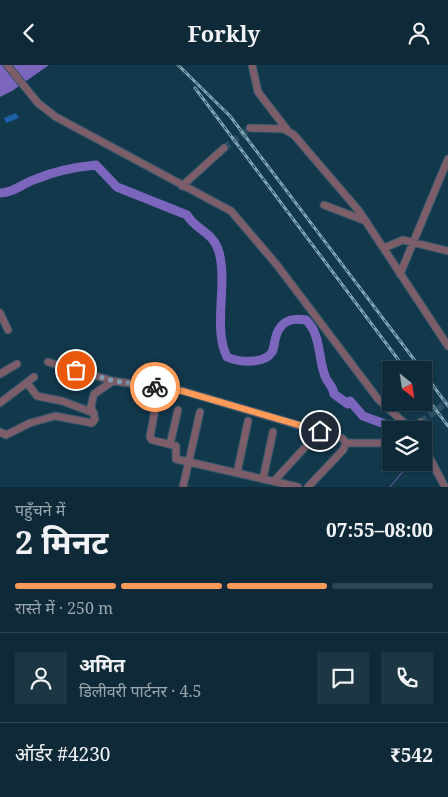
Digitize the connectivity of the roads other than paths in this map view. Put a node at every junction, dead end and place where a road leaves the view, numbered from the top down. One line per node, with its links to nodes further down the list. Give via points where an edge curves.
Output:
1 (7, 65): 7 (street, via 38,103 56,117)
2 (252, 65): 4 (street, via 258,92)
3 (250, 128): 4 (street)
4 (288, 131): 9 (street)
5 (224, 148): 7 (street)
6 (448, 159): 10 (street)
7 (182, 186): 29 (street, via 231,211 278,265 367,386)
8 (324, 205): 9 (street)
9 (366, 221): 11 (street)
10 (414, 241): 11 (street, via 403,240); 12 (street); 13 (street)
11 (384, 248): 13 (street)
12 (448, 251)
13 (400, 274): 16 (street)
14 (0, 313): 15 (street)
15 (8, 330)
16 (448, 346)
17 (48, 362): 21 (street)
18 (17, 364): 19 (street)
19 (0, 374)
20 (34, 377): 22 (street)
21 (114, 381): 27 (street, via 94,393 91,406); 30 (street, via 182,391)
22 (27, 383): 23 (street); 27 (street, via 37,396)
23 (0, 403)
24 (156, 404): 35 (street, via 150,437)
25 (178, 410): 35 (street)
26 (200, 412): 36 (street)
27 (94, 413): 31 (street, via 95,419 89,424 58,416 33,422 6,435)
28 (248, 421): 38 (street)
29 (402, 421)
30 (320, 431): 33 (street, via 342,438); 40 (street)
31 (0, 432)
32 (273, 432): 39 (street)
33 (346, 443): 34 (street); 43 (street)
34 (382, 443)
35 (170, 444): 36 (street, via 176,446 176,459)
36 (189, 462): 38 (street); 41 (street)
37 (432, 462): 44 (street)
38 (237, 473): 39 (street)
39 (263, 479): 40 (street)
40 (274, 481): 42 (street)
41 (183, 487)
42 (298, 487)
43 (308, 487)
44 (445, 487)

